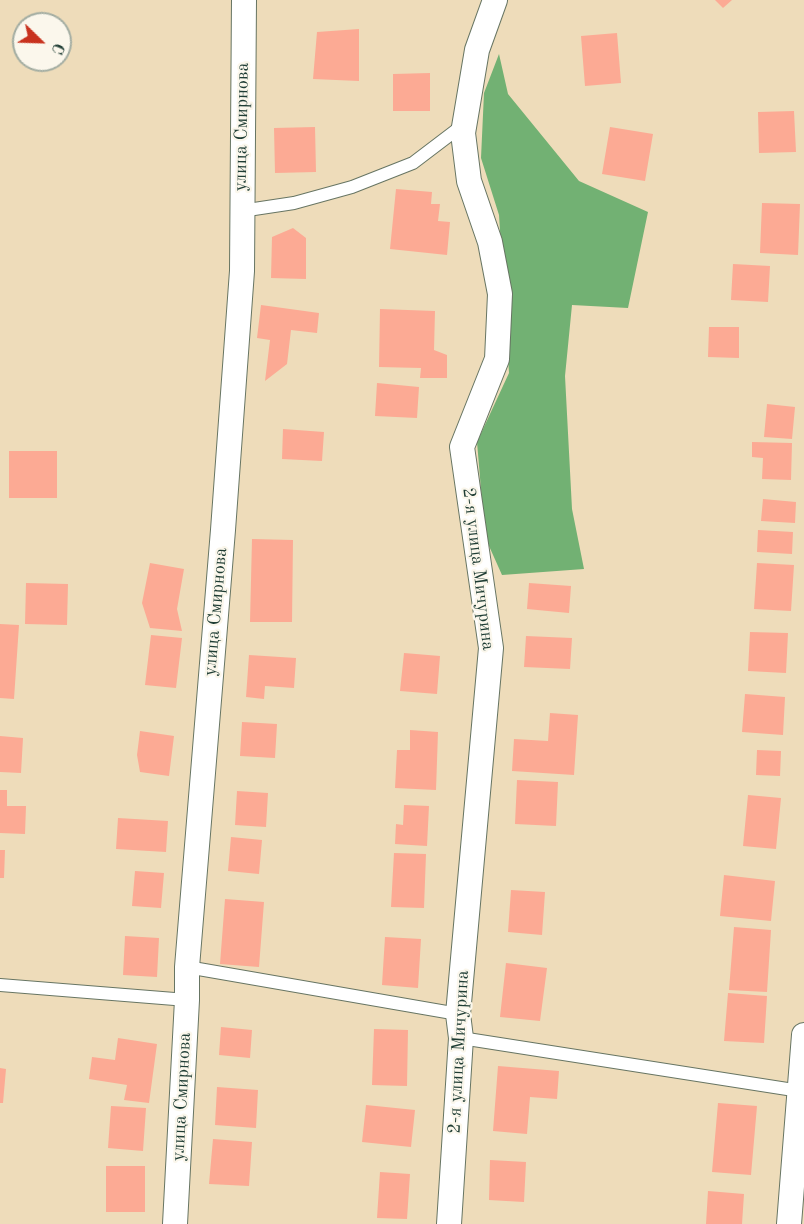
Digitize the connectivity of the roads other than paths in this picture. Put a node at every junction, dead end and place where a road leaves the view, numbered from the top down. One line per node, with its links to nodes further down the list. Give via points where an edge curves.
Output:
1 (244, 0): 4 (street, улица Смирнова)
2 (495, 0): 3 (street, 2-я улица Мичурина, via 477,50)
3 (464, 124): 4 (lane, via 412,163 352,187 294,203); 8 (street, 2-я улица Мичурина, via 469,182 490,242 500,294 497,359 462,447 491,648)
4 (241, 211): 5 (street, улица Смирнова, via 242,271)
5 (187, 967): 7 (street, улица Смирнова); 8 (lane)
6 (0, 986): 7 (lane)
7 (187, 1000): 12 (street, улица Смирнова)
8 (459, 1014): 10 (street, 2-я улица Мичурина)
9 (804, 1035): 11 (street)
10 (461, 1038): 11 (lane); 13 (street, 2-я улица Мичурина)
11 (800, 1091): 14 (street)
12 (175, 1224)
13 (449, 1224)
14 (789, 1224)

